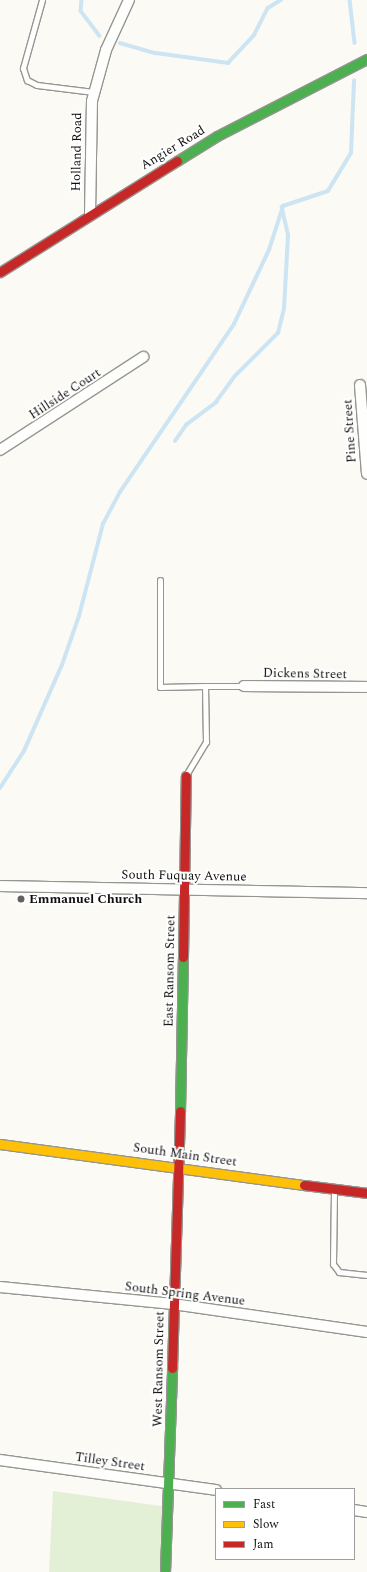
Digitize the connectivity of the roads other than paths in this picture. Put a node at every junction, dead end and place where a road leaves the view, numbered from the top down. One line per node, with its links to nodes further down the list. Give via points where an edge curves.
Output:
1 (42, 0): 4 (lane, via 23,68 27,80 37,85)
2 (129, 0): 4 (street, Holland Road, via 106,50)
3 (367, 59): 5 (street, Angier Road, via 218,136)
4 (94, 92): 5 (street, Holland Road, via 90,113)
5 (90, 215): 6 (street, Angier Road)
6 (0, 272)
7 (143, 357): 9 (street, Hillside Court)
8 (360, 385): 10 (street, Pine Street)
9 (0, 450)
10 (367, 474)
11 (160, 580): 12 (lane, via 160,687)
12 (206, 686): 13 (lane); 15 (lane, via 206,742)
13 (244, 686): 14 (street, Dickens Street)
14 (367, 687)
15 (186, 776): 17 (street, East Ransom Street)
16 (0, 886): 17 (street, South Fuquay Avenue)
17 (185, 889): 18 (street, South Fuquay Avenue); 20 (street, East Ransom Street)
18 (367, 893)
19 (0, 1144): 20 (street, South Main Street)
20 (180, 1166): 21 (street, South Main Street); 25 (street, West Ransom Street)
21 (334, 1188): 22 (street, South Main Street); 23 (lane, via 333,1264 339,1272)
22 (367, 1193)
23 (367, 1275)
24 (0, 1287): 25 (street, South Spring Avenue)
25 (173, 1304): 26 (street, South Spring Avenue); 28 (street, West Ransom Street)
26 (367, 1332)
27 (0, 1460): 28 (street, Tilley Street)
28 (169, 1484): 29 (street, Tilley Street); 32 (street, West Ransom Street)
29 (215, 1490)
30 (355, 1510): 31 (street)
31 (367, 1512)
32 (165, 1572)

